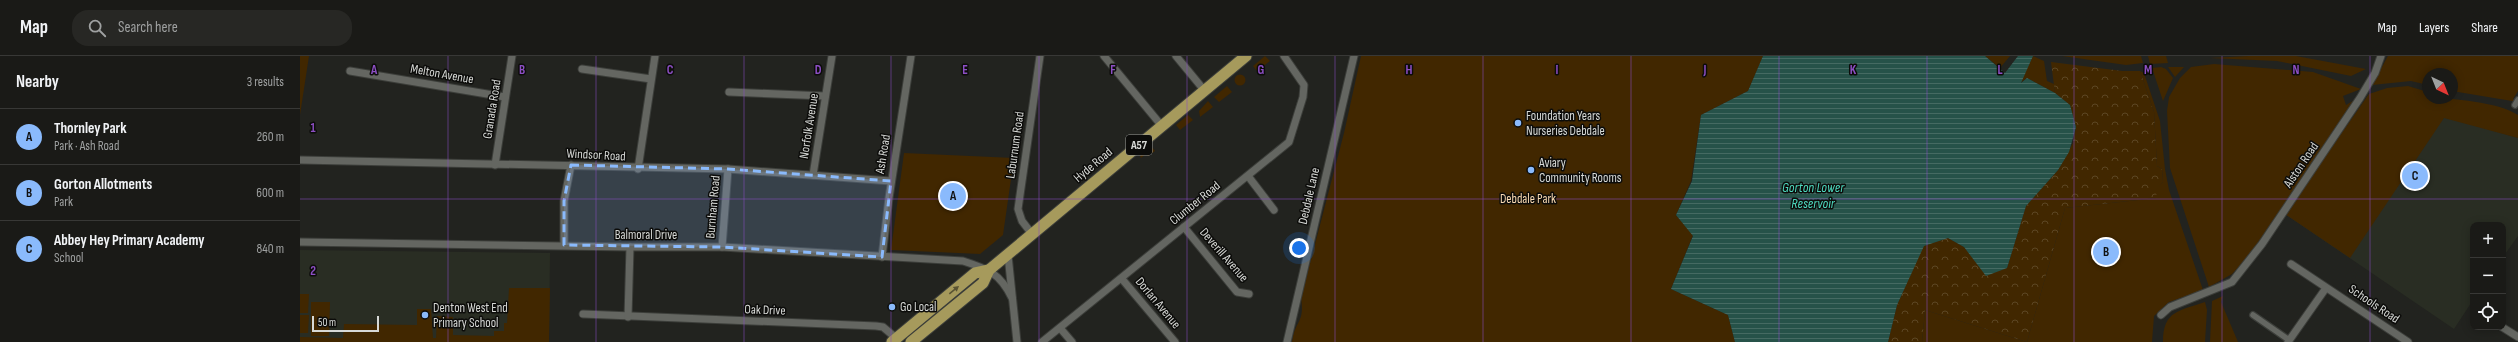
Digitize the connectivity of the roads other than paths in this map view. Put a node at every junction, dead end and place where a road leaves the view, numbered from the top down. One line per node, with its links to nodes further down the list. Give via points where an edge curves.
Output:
1 (512, 56): 18 (street, Granada Road)
2 (655, 56): 14 (street)
3 (832, 56): 17 (street, Norfolk Avenue)
4 (911, 56): 27 (street, Ash Road)
5 (1040, 56): 30 (street, Laburnum Road, via 1018,209 1022,221)
6 (1104, 56): 19 (street)
7 (1176, 56): 15 (street)
8 (1246, 56): 15 (highway, Hyde Road / A57)
9 (1284, 56): 26 (street, Clumber Road, via 1304,85 1293,134 1289,142)
10 (1354, 56): 57 (street, Debdale Lane)
11 (2381, 56): 44 (street, Alston Road, via 2375,73 2360,98 2262,244 2232,282 2163,311)
12 (582, 69): 14 (street)
13 (350, 71): 18 (street, Melton Avenue)
14 (651, 79): 23 (street)
15 (1204, 90): 19 (highway, Hyde Road / A57)
16 (729, 92): 17 (street)
17 (825, 96): 25 (street, Norfolk Avenue)
18 (505, 97): 21 (street, Granada Road)
19 (1161, 126): 30 (highway, Hyde Road / A57)
20 (300, 160): 21 (street, Windsor Road)
21 (495, 165): 22 (street, Windsor Road)
22 (571, 165): 23 (street, Windsor Road); 32 (street, via 564,201)
23 (638, 169): 24 (street, Windsor Road)
24 (728, 169): 25 (street, Windsor Road); 33 (street, Burnham Road)
25 (813, 175): 27 (street, Windsor Road)
26 (1248, 176): 28 (street); 29 (street, Clumber Road)
27 (891, 181): 36 (street, Ash Road)
28 (1274, 210)
29 (1184, 227): 39 (street, Clumber Road); 41 (street, Deverill Avenue, via 1237,292)
30 (1032, 234): 35 (highway, A57)
31 (300, 242): 32 (street, Balmoral Drive)
32 (564, 245): 34 (street, Balmoral Drive)
33 (722, 246): 34 (street, Balmoral Drive); 36 (street, Balmoral Drive)
34 (630, 247): 46 (street)
35 (1008, 255): 38 (highway, A57); 42 (street)
36 (882, 257): 38 (street, Balmoral Drive, via 963,261)
37 (2291, 264): 40 (street, Schools Road)
38 (989, 270): 42 (street, via 1006,284); 50 (highway, A57, one-way to 38, via 975,273); 52 (highway, A57, via 983,283)
39 (1122, 279): 47 (street, Clumber Road); 56 (street, Dorlan Avenue)
40 (2326, 288): 51 (street); 58 (street, Schools Road)
41 (1249, 294)
42 (1012, 298): 53 (street)
43 (583, 314): 46 (street, Oak Drive)
44 (2161, 315)
45 (2253, 315): 51 (street)
46 (628, 317): 50 (street, Oak Drive, via 876,326 883,327)
47 (1060, 328): 54 (street, Clumber Road); 55 (street)
48 (2506, 330): 49 (street)
49 (2518, 337)
50 (894, 340)
51 (2288, 341)
52 (911, 342)
53 (1018, 342)
54 (1042, 342)
55 (1072, 342)
56 (1175, 342)
57 (1287, 342)
58 (2408, 342)

